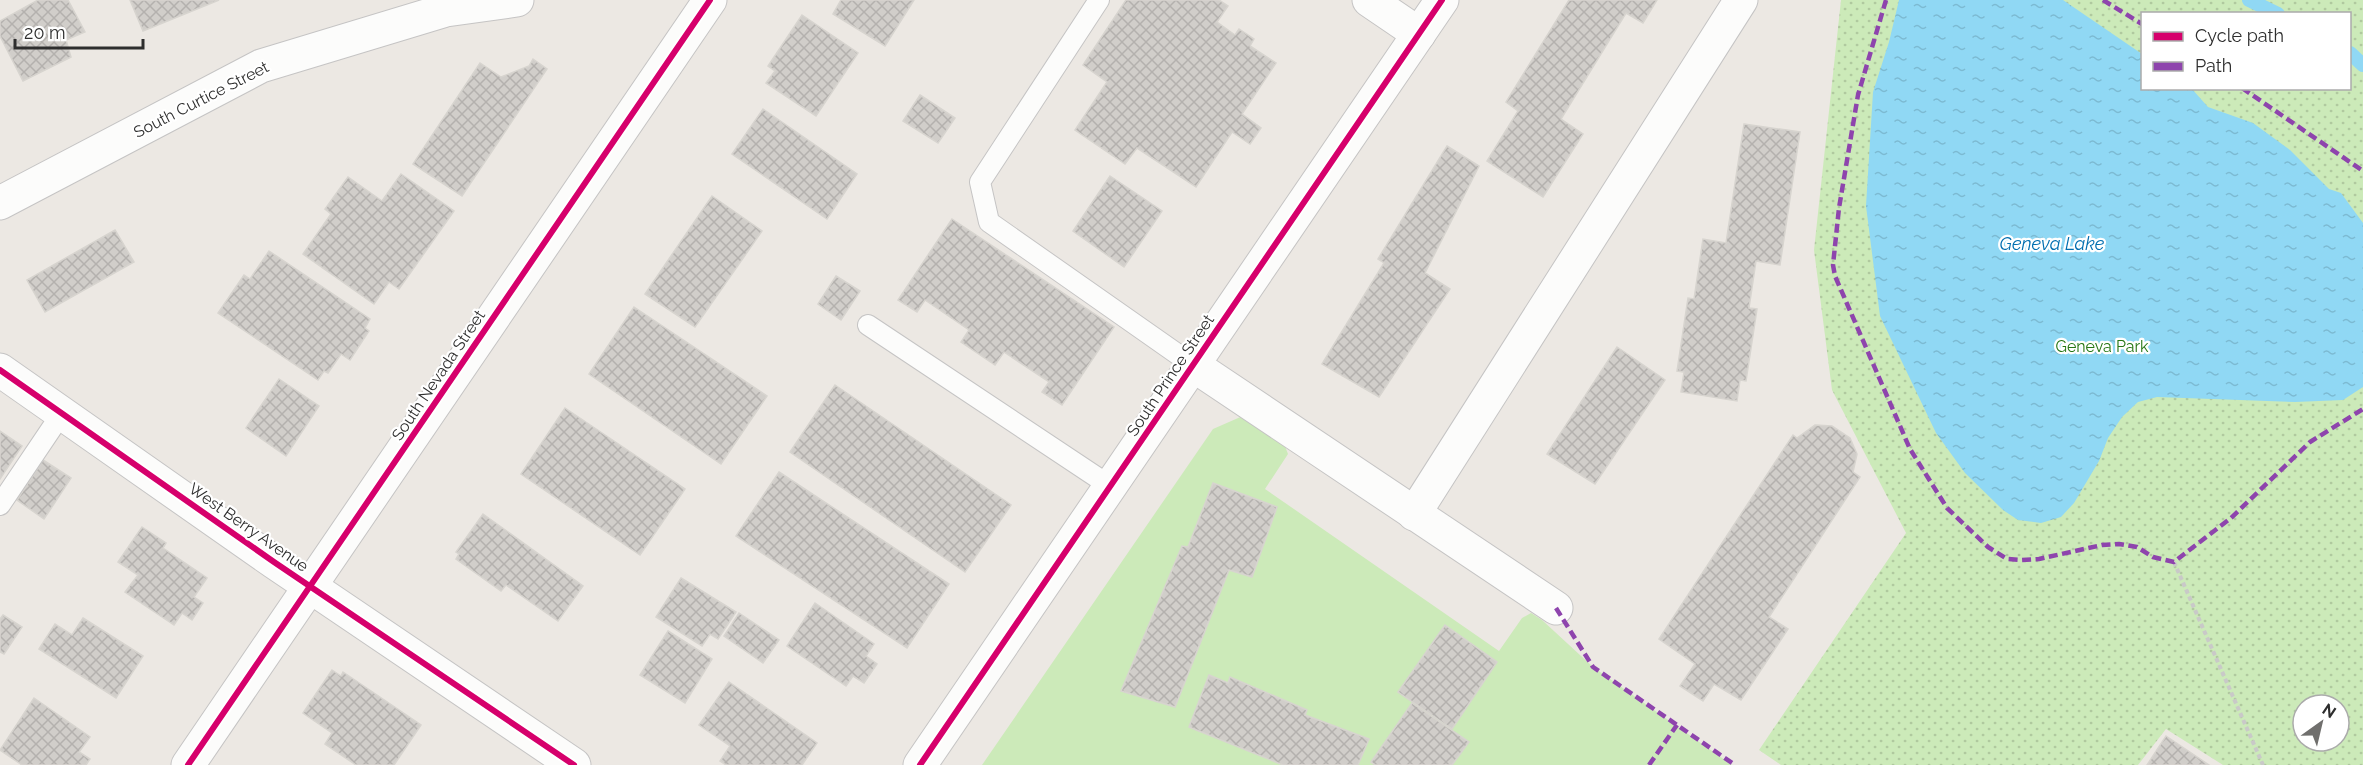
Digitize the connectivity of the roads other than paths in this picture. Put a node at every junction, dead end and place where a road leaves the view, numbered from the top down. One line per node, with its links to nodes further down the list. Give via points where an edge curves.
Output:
1 (517, 0): 8 (street, South Curtice Street, via 446,10 261,66)
2 (710, 0): 16 (street, South Nevada Street)
3 (1099, 0): 10 (lane, via 980,182 990,222)
4 (1369, 0): 7 (street)
5 (1442, 0): 7 (street, South Prince Street)
6 (1741, 0): 15 (street)
7 (1419, 34): 10 (street, South Prince Street)
8 (0, 203)
9 (868, 325): 13 (lane)
10 (1193, 365): 13 (street, South Prince Street); 15 (street)
11 (0, 370): 12 (street, West Berry Avenue)
12 (62, 413): 14 (lane); 16 (street, West Berry Avenue)
13 (1110, 486): 20 (street, South Prince Street)
14 (0, 505)
15 (1414, 514): 17 (street)
16 (310, 586): 18 (street, West Berry Avenue); 19 (street, South Nevada Street)
17 (1556, 608)
18 (561, 761)
19 (188, 765)
20 (920, 765)

